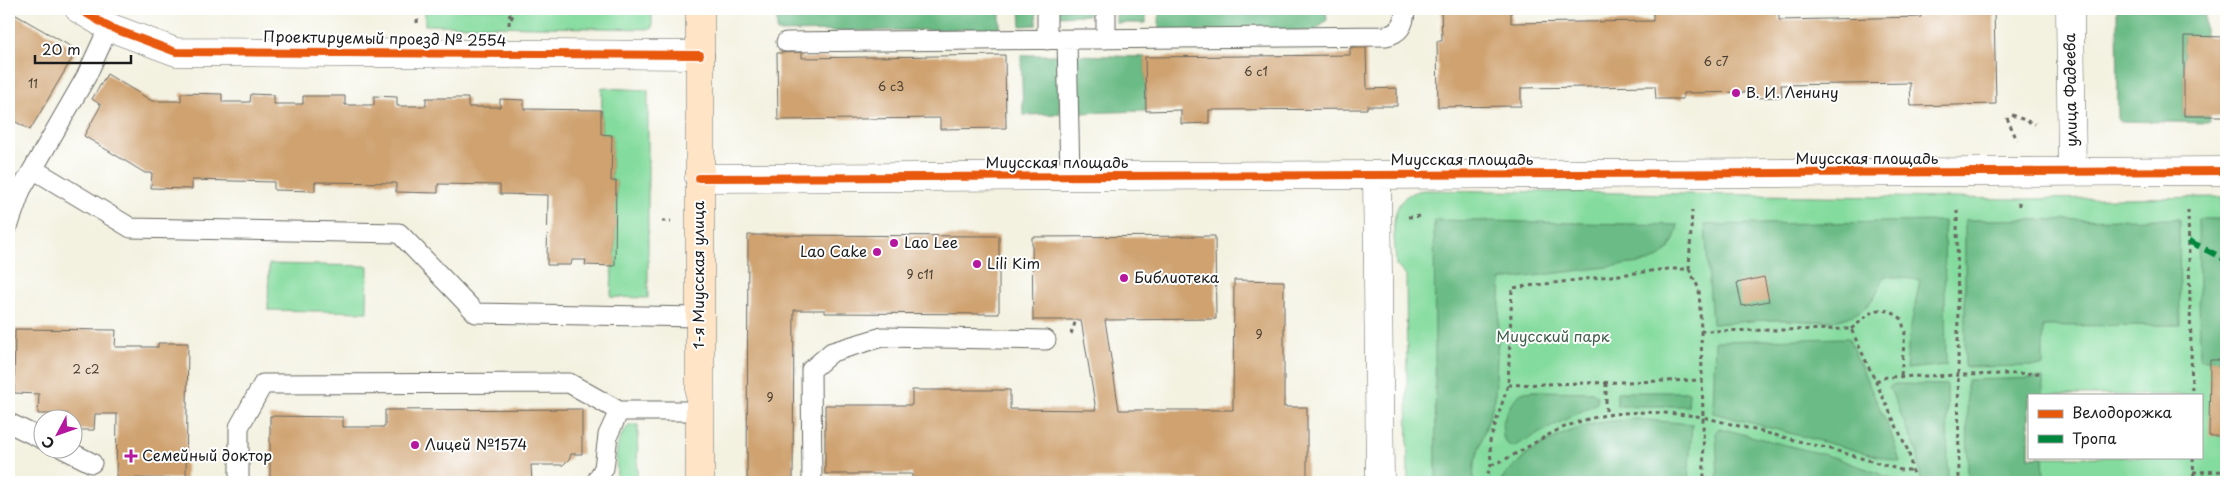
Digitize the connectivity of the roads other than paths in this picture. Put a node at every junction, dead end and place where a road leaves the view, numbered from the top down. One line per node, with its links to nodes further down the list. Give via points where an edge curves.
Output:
1 (79, 9): 7 (street, Проектируемый проезд № 2554)
2 (700, 9): 12 (street, 1-я Миусская улица)
3 (1047, 9): 9 (lane)
4 (1106, 9): 8 (lane)
5 (1405, 9): 8 (lane, via 1399,31 1386,36)
6 (2070, 9): 15 (street, улица Фадеева)
7 (110, 27): 12 (street, Проектируемый проезд № 2554, via 176,52); 13 (lane, via 86,77)
8 (1106, 39): 10 (lane)
9 (1047, 40): 10 (lane); 11 (lane)
10 (1067, 40): 17 (lane)
11 (786, 42)
12 (700, 55): 18 (street, 1-я Миусская улица)
13 (33, 170): 19 (lane); 21 (lane, via 131,228 399,233 476,313)
14 (2226, 170): 15 (street, Миусская площадь)
15 (2072, 171): 16 (street, Миусская площадь)
16 (1377, 174): 17 (street, Миусская площадь); 33 (street, Миусская площадь)
17 (1070, 176): 18 (street, Миусская площадь)
18 (699, 178): 21 (street, 1-я Миусская улица)
19 (15, 186): 20 (lane)
20 (9, 224)
21 (699, 317): 24 (street, 1-я Миусская улица)
22 (1046, 340): 32 (lane, via 882,337 832,352 811,370)
23 (619, 411): 24 (lane); 29 (lane, via 569,383 263,384 239,427); 30 (lane, via 608,435 604,468)
24 (700, 411): 31 (street, 1-я Миусская улица)
25 (9, 423): 26 (lane)
26 (32, 434)
27 (82, 458): 28 (lane)
28 (92, 463)
29 (238, 482)
30 (596, 482)
31 (700, 482)
32 (812, 482)
33 (1380, 482)

